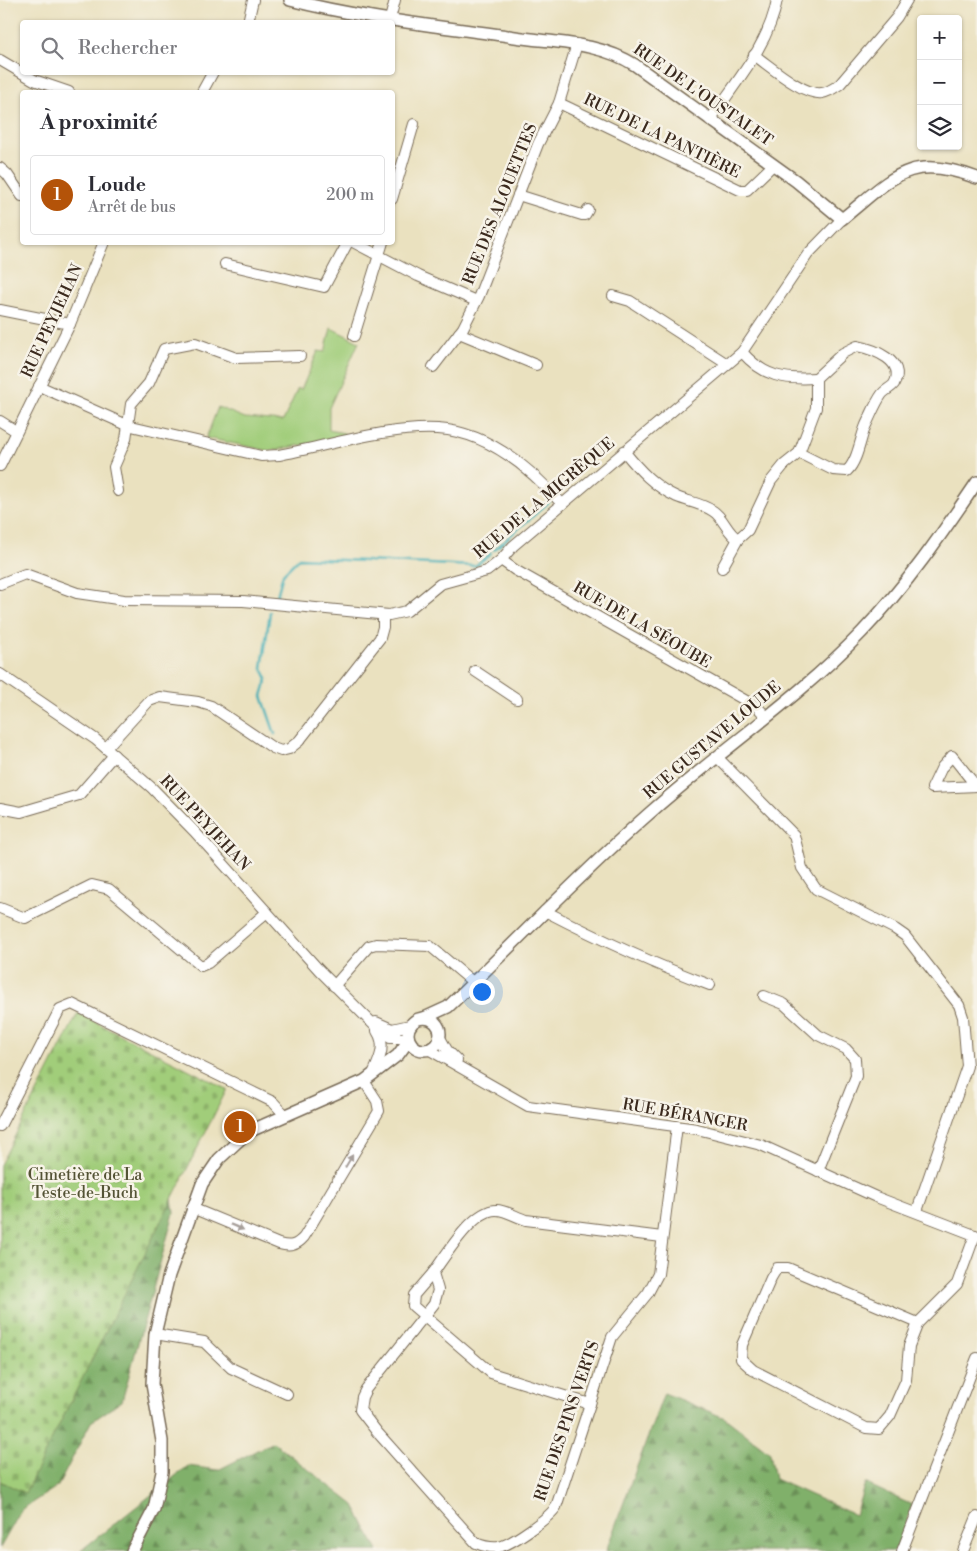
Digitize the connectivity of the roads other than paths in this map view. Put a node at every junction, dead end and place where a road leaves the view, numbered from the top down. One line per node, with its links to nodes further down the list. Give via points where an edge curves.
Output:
1 (253, 0): 7 (street)
2 (290, 0): 6 (street, RUE DE L'OUSTALET)
3 (395, 0): 6 (street)
4 (777, 0): 9 (street, via 771,21)
5 (907, 0): 9 (street, via 897,17 840,84 828,92 807,91)
6 (390, 19): 8 (street, RUE DE L'OUSTALET)
7 (248, 20)
8 (577, 44): 16 (street, RUE DES ALOUETTES); 17 (street, RUE DE L'OUSTALET, via 619,55)
9 (754, 55): 17 (street)
10 (0, 60): 11 (street)
11 (20, 72)
12 (26, 75): 14 (street)
13 (211, 75): 15 (street)
14 (63, 90)
15 (203, 90)
16 (560, 103): 19 (street, RUE DE LA PANTIÈRE, via 740,190 747,190); 24 (street, RUE DES ALOUETTES, via 538,144)
17 (710, 120): 19 (street, RUE DE L'OUSTALET)
18 (414, 124): 22 (street)
19 (773, 165): 26 (street, RUE DE L'OUSTALET)
20 (0, 168): 23 (street)
21 (977, 178): 26 (street, RUE DE LA MIGRÈQUE, via 943,168 913,168 892,178)
22 (395, 189)
23 (20, 193)
24 (518, 195): 25 (street, via 582,215); 34 (street, RUE DES ALOUETTES)
25 (588, 210)
26 (842, 218): 39 (street, RUE DE LA MIGRÈQUE, via 808,254)
27 (103, 245): 36 (street, RUE PEYJEHAN)
28 (347, 245): 32 (street, via 324,287)
29 (358, 245): 31 (street)
30 (382, 245): 31 (street)
31 (378, 256): 34 (street); 38 (street)
32 (225, 264)
33 (613, 296): 41 (street, via 630,301)
34 (476, 301): 37 (street, RUE DES ALOUETTES)
35 (0, 310): 36 (street)
36 (70, 324): 45 (street, RUE PEYJEHAN)
37 (459, 333): 42 (street); 43 (street, RUE DES ALOUETTES)
38 (354, 336)
39 (742, 352): 41 (street, RUE DE LA MIGRÈQUE); 44 (street, via 755,366 784,379)
40 (300, 356): 47 (street, via 236,358 195,343 168,347 161,353 149,384 132,404)
41 (727, 364): 49 (street, RUE DE LA MIGRÈQUE)
42 (536, 366)
43 (433, 367)
44 (816, 378): 50 (street, via 816,408); 50 (street, via 842,353 857,346 885,356 896,371 894,384 882,393 847,471 833,470)
45 (38, 386): 47 (street); 48 (street, RUE PEYJEHAN)
46 (0, 422): 48 (street)
47 (127, 425): 53 (street, via 126,439 114,467); 54 (street, via 267,456 398,431 453,431 483,442 517,462 536,475)
48 (16, 431): 51 (street, RUE PEYJEHAN)
49 (624, 451): 54 (street, RUE DE LA MIGRÈQUE); 55 (street, via 648,479 678,497 712,510)
50 (799, 453): 55 (street, via 774,477 748,530)
51 (0, 466)
52 (977, 482): 63 (street, RUE GUSTAVE LOUDE, via 881,611)
53 (118, 491)
54 (562, 504): 56 (street, RUE DE LA MIGRÈQUE)
55 (738, 539): 57 (street)
56 (501, 560): 59 (street, RUE DE LA MIGRÈQUE, via 487,571 440,584 408,611); 63 (street, RUE DE LA SÉOUBE, via 758,708)
57 (722, 568)
58 (0, 584): 59 (street, RUE DE LA MIGRÈQUE, via 25,574 77,592 124,600 243,602)
59 (382, 615): 64 (street, via 380,638 300,741 289,750 273,748 205,704 160,697 149,701)
60 (476, 671): 62 (street)
61 (0, 674): 64 (street, RUE PEYJEHAN)
62 (517, 699)
63 (767, 717): 65 (street, RUE GUSTAVE LOUDE)
64 (110, 751): 66 (street, via 79,795 21,812); 68 (street, RUE PEYJEHAN, via 172,807)
65 (718, 757): 69 (street, RUE GUSTAVE LOUDE, via 625,834); 89 (street, via 794,835 802,868 816,889 905,936 959,1005 964,1017 967,1066)
66 (0, 808)
67 (0, 908): 68 (street, via 25,918 92,885 100,885 109,888 201,966)
68 (267, 912): 72 (street, RUE PEYJEHAN)
69 (545, 912): 70 (street, RUE GUSTAVE LOUDE); 71 (street, via 666,969)
70 (474, 983): 72 (street, via 430,946 376,944 368,946); 74 (street, RUE GUSTAVE LOUDE)
71 (710, 985)
72 (334, 986): 75 (street, RUE PEYJEHAN)
73 (764, 996): 87 (street, via 784,1004 818,1035 846,1049 854,1059 856,1076)
74 (448, 1007): 76 (street, RUE GUSTAVE LOUDE); 78 (street, RUE GUSTAVE LOUDE)
75 (366, 1016): 77 (street, RUE PEYJEHAN, via 388,1029); 79 (street, RUE PEYJEHAN, via 386,1036); 83 (street, RUE PEYJEHAN, via 382,1042 380,1058)
76 (424, 1018): 77 (street); 78 (street, via 434,1022)
77 (410, 1025): 79 (street)
78 (439, 1033): 80 (street, via 435,1045); 82 (street, RUE BÉRANGER, via 448,1050)
79 (409, 1039): 80 (street, via 415,1048); 81 (street)
80 (427, 1049): 81 (street); 82 (street, RUE BÉRANGER)
81 (398, 1056): 83 (street)
82 (468, 1072): 86 (street, RUE BÉRANGER, via 528,1106)
83 (368, 1077): 84 (street); 88 (street, one-way to 83, via 278,1244 291,1247 300,1242 379,1110)
84 (285, 1114): 85 (street, via 273,1102 72,1004 60,1009); 88 (street, via 252,1129 226,1151 204,1180)
85 (0, 1126)
86 (677, 1126): 87 (street, RUE BÉRANGER, via 752,1142); 91 (street, RUE DES PINS VERTS)
87 (818, 1171): 89 (street, RUE BÉRANGER)
88 (192, 1208): 95 (street, via 169,1274)
89 (917, 1211): 90 (street, RUE BÉRANGER)
90 (976, 1235): 94 (street, via 957,1284)
91 (662, 1237): 92 (street, via 526,1220 506,1212 487,1211 467,1229); 98 (street, RUE DES PINS VERTS, via 658,1274 612,1337)
92 (433, 1272): 93 (street, RUE DES PINS VERTS, via 437,1298); 93 (street, via 412,1300 413,1306)
93 (424, 1317): 98 (street, via 491,1373); 98 (street, RUE DES PINS VERTS, via 366,1389 360,1410 476,1543 488,1547 503,1545 553,1512)
94 (918, 1323): 94 (street, via 909,1346 906,1380 890,1416 880,1429 866,1428 753,1370 741,1360 742,1345 777,1268 788,1268)
95 (155, 1334): 97 (street, via 204,1342 232,1368); 100 (street, via 152,1384 162,1440 162,1472 154,1509)
96 (977, 1358): 101 (street)
97 (287, 1394)
98 (590, 1404)
99 (977, 1517): 102 (street)
100 (132, 1551)
101 (902, 1551)
102 (964, 1551)

